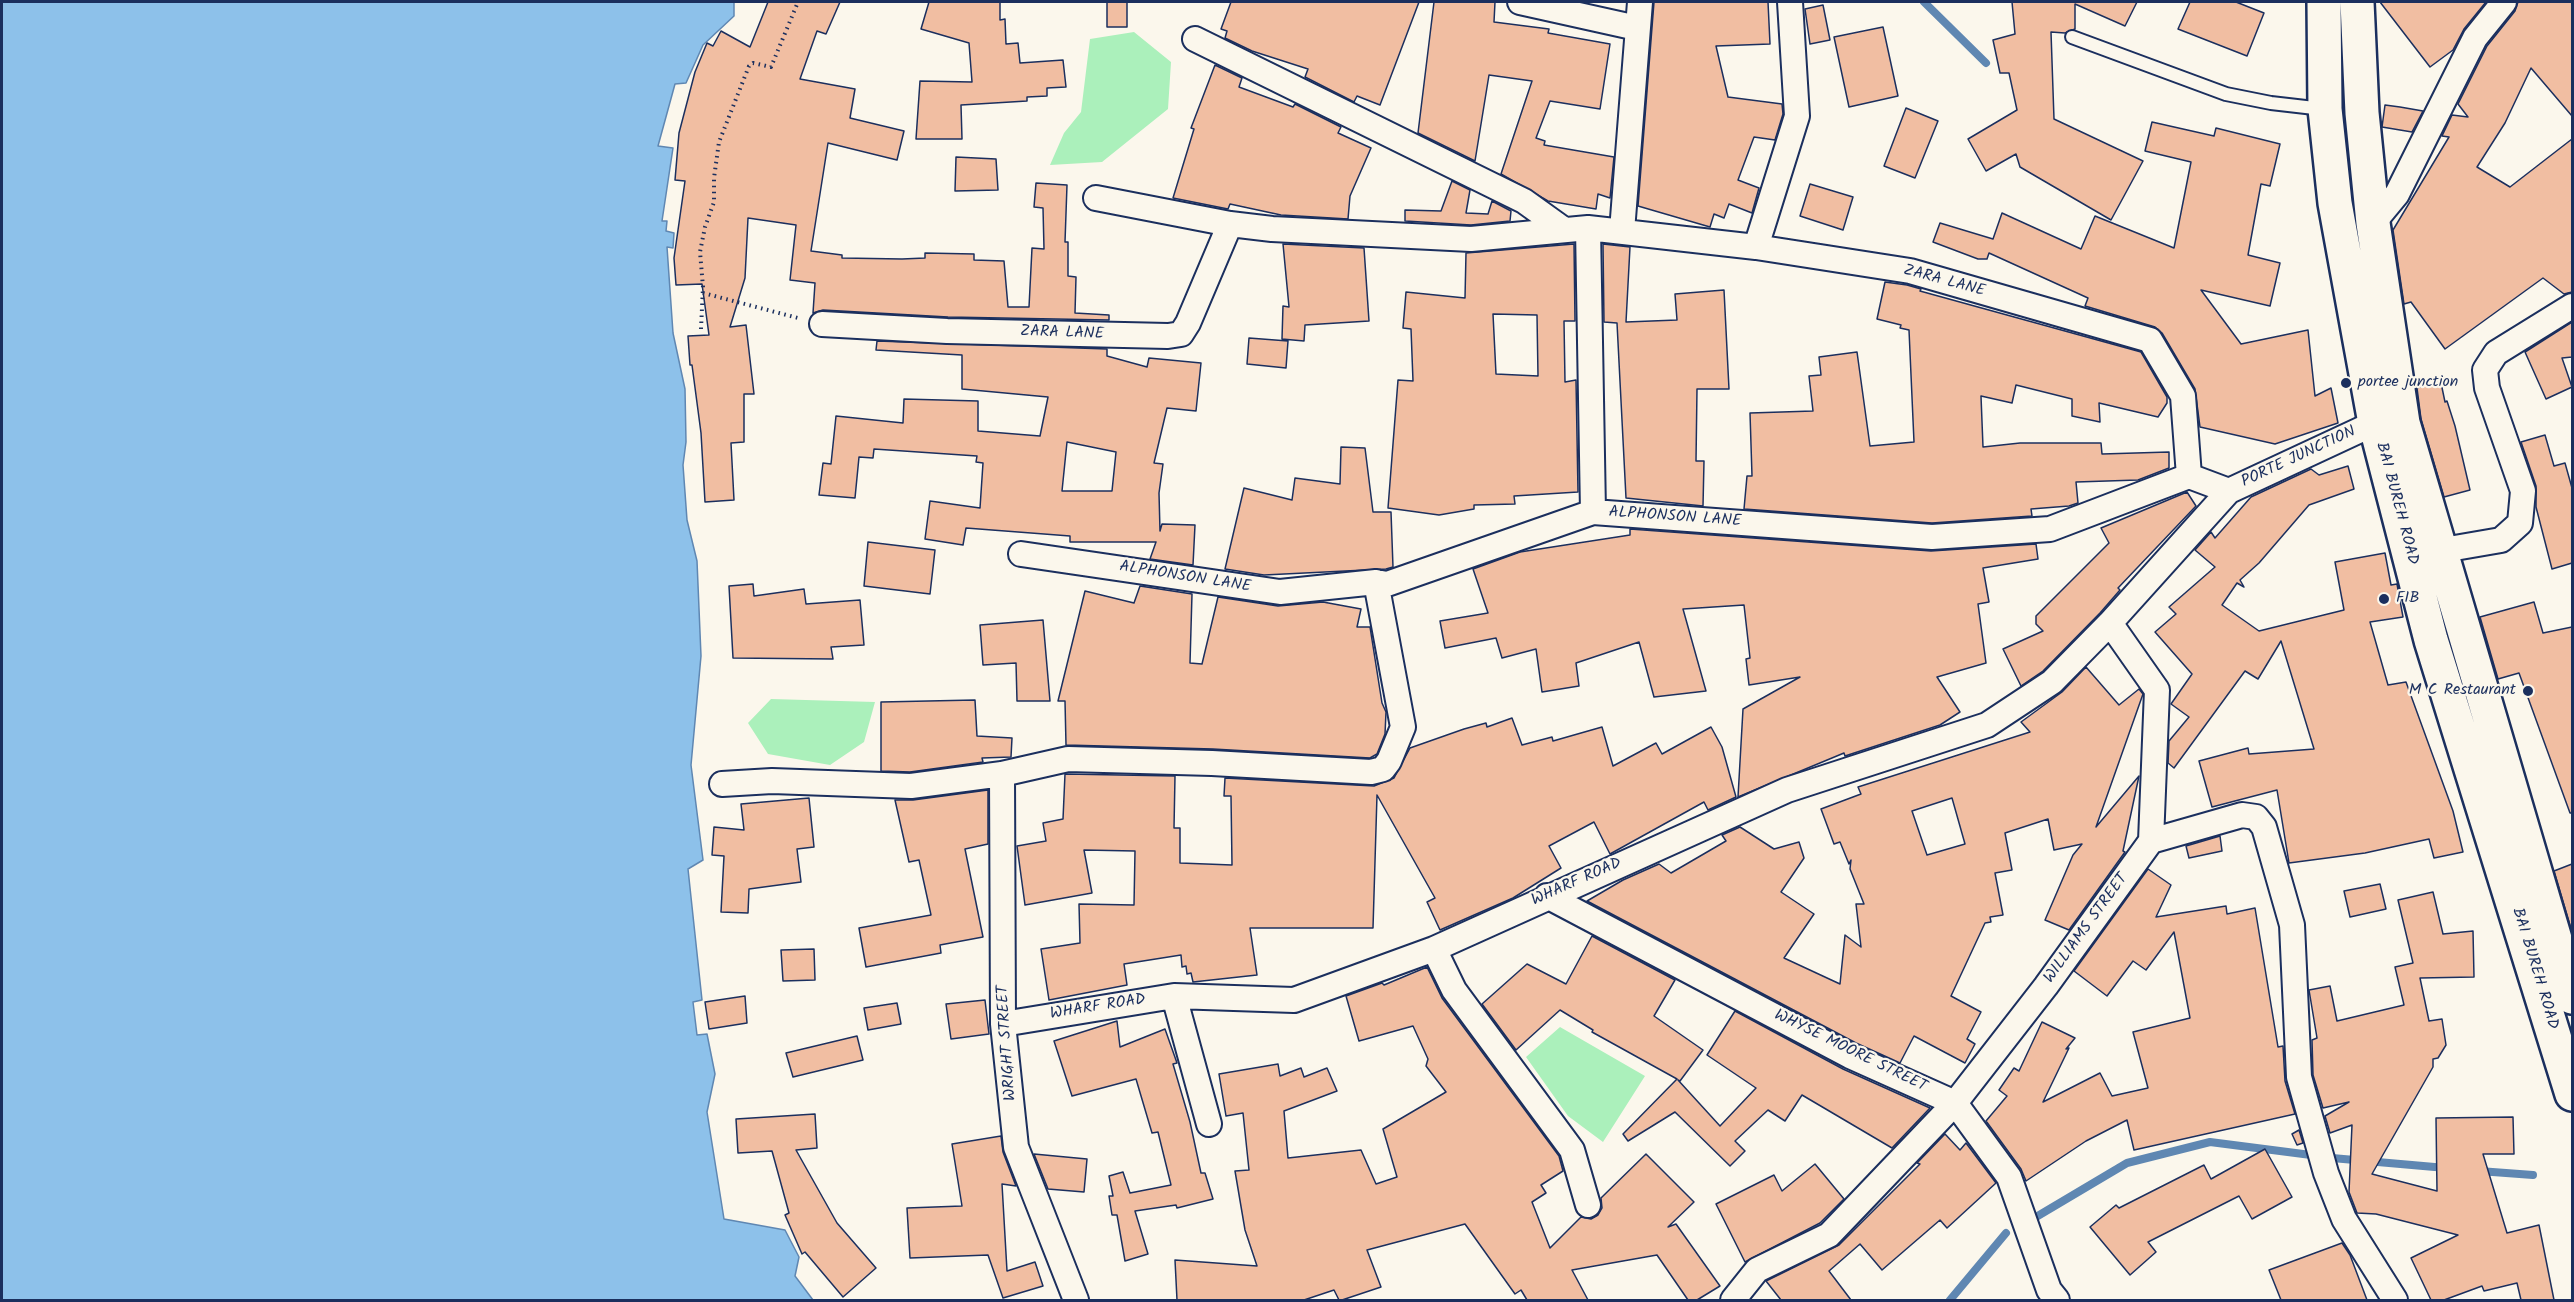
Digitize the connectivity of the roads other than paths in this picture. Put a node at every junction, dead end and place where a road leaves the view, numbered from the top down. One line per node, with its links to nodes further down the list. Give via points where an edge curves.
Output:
1 (1520, 2): 7 (street)
2 (1640, 2): 7 (street)
3 (1790, 2): 17 (street, via 1797,116)
4 (2324, 2): 10 (highway, BAI BUREH ROAD)
5 (2357, 2): 12 (highway, BAI BUREH ROAD, via 2362,113)
6 (2504, 2): 12 (street, via 2475,38 2397,194)
7 (1637, 28): 16 (street)
8 (2072, 37): 10 (lane, via 2226,94)
9 (1195, 39): 15 (street, via 1524,201)
10 (2325, 109): 20 (highway, BAI BUREH ROAD, via 2335,203)
11 (1095, 198): 13 (street, ZARA LANE)
12 (2373, 223): 24 (highway, BAI BUREH ROAD, via 2403,423)
13 (1230, 224): 15 (street, ZARA LANE, via 1471,238); 19 (street, ZARA LANE, via 1181,334 1057,334)
14 (1588, 228): 15 (street, ZARA LANE); 16 (street, ZARA LANE); 23 (street)
15 (1563, 229)
16 (1622, 231): 17 (street, ZARA LANE)
17 (1756, 247): 21 (street, ZARA LANE, via 1910,271 2150,340 2183,396)
18 (2572, 306): 24 (street, via 2496,352 2485,370 2487,388 2523,491 2520,523 2501,540)
19 (822, 324)
20 (2375, 423): 22 (street, PORTE JUNCTION); 36 (highway, BAI BUREH ROAD, via 2431,640)
21 (2189, 476): 22 (street, PORTE JUNCTION); 23 (street, ALPHONSON LANE, via 2050,529 1932,537)
22 (2229, 491): 27 (street)
23 (1593, 512): 26 (street, ALPHONSON LANE, via 1387,584)
24 (2443, 550): 34 (highway, BAI BUREH ROAD)
25 (1021, 554): 26 (street, ALPHONSON LANE, via 1280,592)
26 (1376, 582): 28 (street, via 1403,727 1383,769 1371,772 1068,759)
27 (2110, 623): 30 (street, via 2157,690); 31 (street, WHARF ROAD, via 2052,682 1987,725 1787,790)
28 (1002, 774): 29 (street, via 910,786 772,781); 35 (street, WRIGHT STREET)
29 (722, 784)
30 (2151, 841): 37 (street, WILLIAMS STREET); 43 (street, via 2242,815 2256,817 2264,827 2292,925 2299,1077 2326,1173 2344,1219)
31 (1547, 896): 32 (street, WHARF ROAD); 37 (street, WHYSE MOORE STREET, via 1850,1056)
32 (1434, 949): 33 (street, WHARF ROAD, via 1294,1000); 39 (street, via 1454,990 1572,1150)
33 (1173, 996): 35 (street, WHARF ROAD); 38 (street)
34 (2572, 997)
35 (1003, 1024): 40 (street, WRIGHT STREET, via 1016,1147)
36 (2572, 1094)
37 (1955, 1103): 41 (street, WILLIAMS STREET, via 1829,1235 1757,1270); 42 (street, via 2008,1177 2049,1290)
38 (1209, 1124)
39 (1588, 1205)
40 (1076, 1300)
41 (1733, 1300)
42 (2057, 1300)
43 (2395, 1300)

